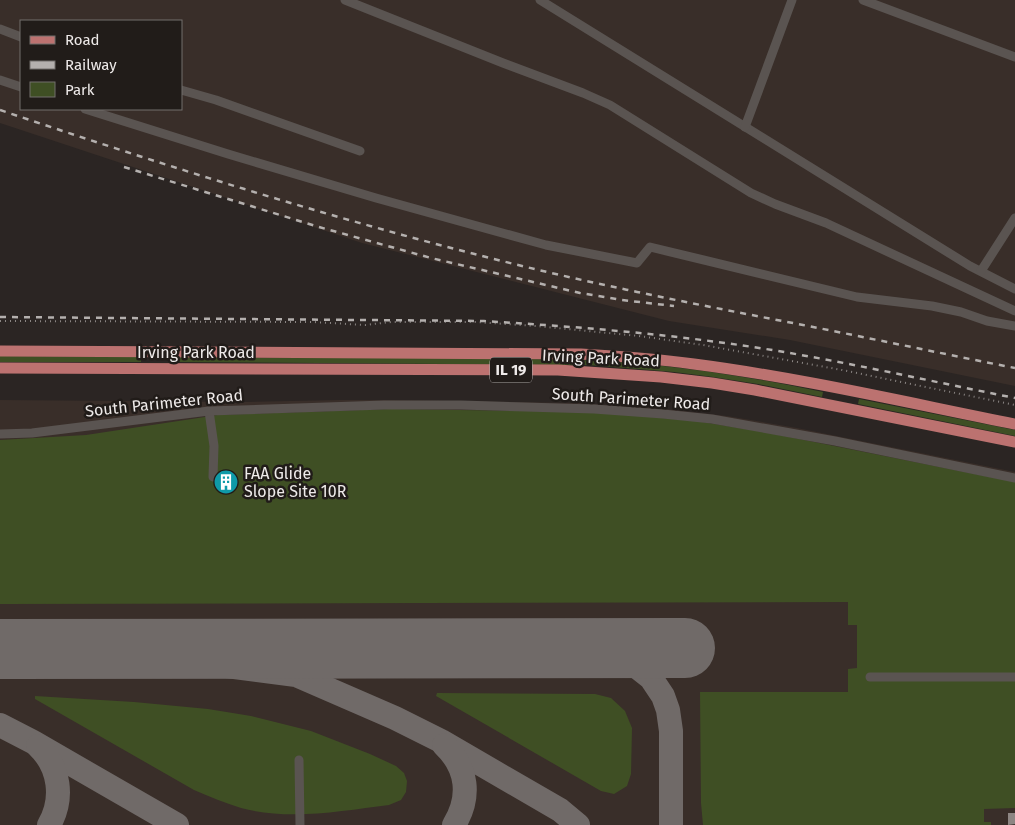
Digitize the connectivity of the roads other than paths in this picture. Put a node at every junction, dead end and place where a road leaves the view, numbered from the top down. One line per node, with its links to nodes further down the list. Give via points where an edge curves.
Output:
1 (345, 0): 17 (lane, via 610,105 751,193 826,223)
2 (540, 0): 12 (lane)
3 (792, 0): 12 (lane)
4 (863, 0): 7 (lane)
5 (0, 30): 6 (lane)
6 (20, 37)
7 (1015, 57)
8 (0, 80): 9 (lane)
9 (20, 87)
10 (182, 90): 13 (lane)
11 (88, 110): 18 (lane, via 376,198 546,245 637,263 650,247 857,297 932,306)
12 (745, 127): 15 (lane)
13 (360, 151)
14 (1015, 218): 15 (lane)
15 (981, 272): 16 (lane)
16 (1015, 289)
17 (1015, 311)
18 (1015, 326)
19 (0, 351): 20 (main road, Irving Park Road / IL 19)
20 (158, 352): 22 (lane); 23 (main road, Irving Park Road / IL 19, via 581,354 692,363)
21 (0, 368): 22 (main road, Irving Park Road / IL 19)
22 (158, 368): 24 (main road, Irving Park Road / IL 19, via 558,370 712,383)
23 (842, 390): 24 (lane); 26 (main road, Irving Park Road / IL 19)
24 (838, 406): 28 (main road, Irving Park Road / IL 19)
25 (209, 411): 27 (lane, South Parimeter Road, via 32,433); 29 (lane); 30 (lane, South Parimeter Road, via 413,405 594,409 663,414 775,430)
26 (1015, 424)
27 (0, 434)
28 (1015, 442)
29 (214, 477)
30 (1015, 478)
31 (870, 677): 32 (lane)
32 (1015, 677)
33 (299, 760): 34 (lane)
34 (300, 825)

